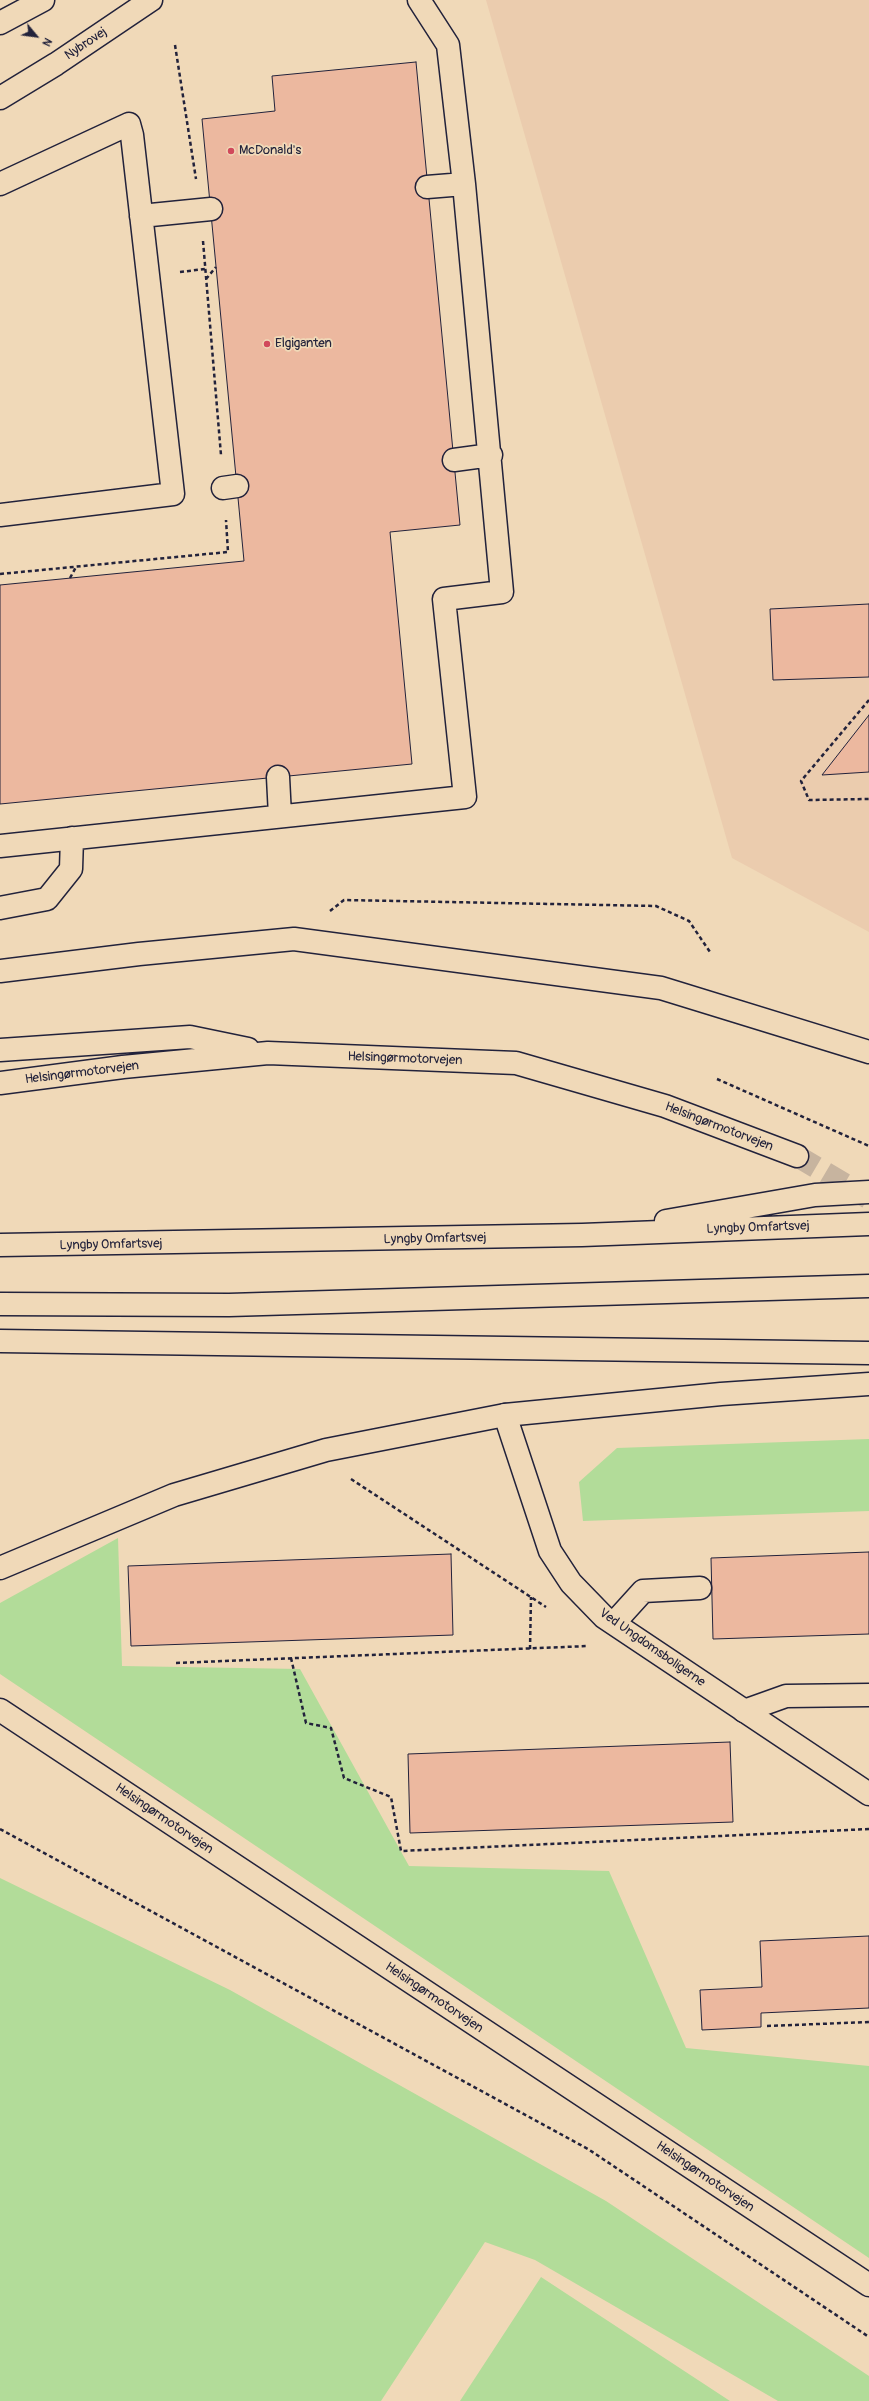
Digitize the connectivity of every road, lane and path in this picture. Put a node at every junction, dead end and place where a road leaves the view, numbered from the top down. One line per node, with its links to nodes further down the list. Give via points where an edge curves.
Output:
1 (43, 0): 4 (main road)
2 (151, 0): 6 (main road, Nybrovej)
3 (419, 0): 9 (main road, via 448,45)
4 (0, 23)
5 (175, 45): 7 (path)
6 (0, 98)
7 (189, 133)
8 (0, 184): 12 (main road, via 129,124)
9 (464, 184): 10 (main road); 15 (main road)
10 (428, 187)
11 (211, 209): 12 (main road)
12 (141, 216): 17 (main road, via 173,494)
13 (216, 267): 14 (path)
14 (206, 280)
15 (491, 455): 16 (main road); 23 (main road, via 502,592 444,599 465,797)
16 (454, 460)
17 (0, 515)
18 (77, 567): 19 (path)
19 (70, 578)
20 (869, 700): 22 (path, via 801,781 809,800)
21 (278, 777): 23 (main road)
22 (869, 799)
23 (280, 816): 24 (main road)
24 (72, 838): 25 (main road); 26 (main road, via 71,869 47,898)
25 (0, 846)
26 (0, 908)
27 (294, 938): 28 (path, via 344,900 656,906 689,921); 29 (main road); 31 (main road, via 661,988)
28 (710, 952)
29 (0, 971)
30 (0, 1050): 32 (main road, via 190,1037)
31 (869, 1052)
32 (268, 1053): 34 (main road, Helsingørmotorvejen, via 123,1067); 36 (main road, Helsingørmotorvejen, via 516,1063 665,1106)
33 (717, 1079): 35 (path)
34 (0, 1083)
35 (869, 1146)
36 (796, 1156)
37 (869, 1192): 39 (main road, via 815,1195)
38 (869, 1224): 39 (main road, Lyngby Omfartsvej)
39 (582, 1235): 40 (main road, Lyngby Omfartsvej)
40 (0, 1245)
41 (869, 1286): 42 (main road, via 228,1305)
42 (0, 1304)
43 (0, 1341): 44 (main road)
44 (869, 1353)
45 (869, 1384): 46 (main road, via 721,1394)
46 (505, 1415): 47 (main road); 52 (main road, Ved Ungdomsboligerne, via 550,1551 571,1583 604,1617)
47 (326, 1450): 48 (main road, via 174,1495); 50 (path, via 353,1481)
48 (0, 1568)
49 (700, 1588): 52 (main road, via 643,1592)
50 (531, 1597): 51 (path); 54 (path)
51 (551, 1609)
52 (614, 1623): 59 (main road, Ved Ungdomsboligerne)
53 (594, 1646): 54 (path)
54 (530, 1649): 55 (path)
55 (290, 1658): 56 (path); 62 (path, via 306,1723 331,1728 344,1778 391,1797 401,1851)
56 (176, 1663)
57 (869, 1695): 59 (main road, via 786,1696)
58 (0, 1710): 65 (main road, Helsingørmotorvejen)
59 (744, 1711): 60 (main road, Ved Ungdomsboligerne)
60 (869, 1794)
61 (0, 1829): 66 (path, via 588,2149)
62 (869, 1829)
63 (869, 2022): 64 (path)
64 (768, 2026)
65 (869, 2285)
66 (869, 2337)

